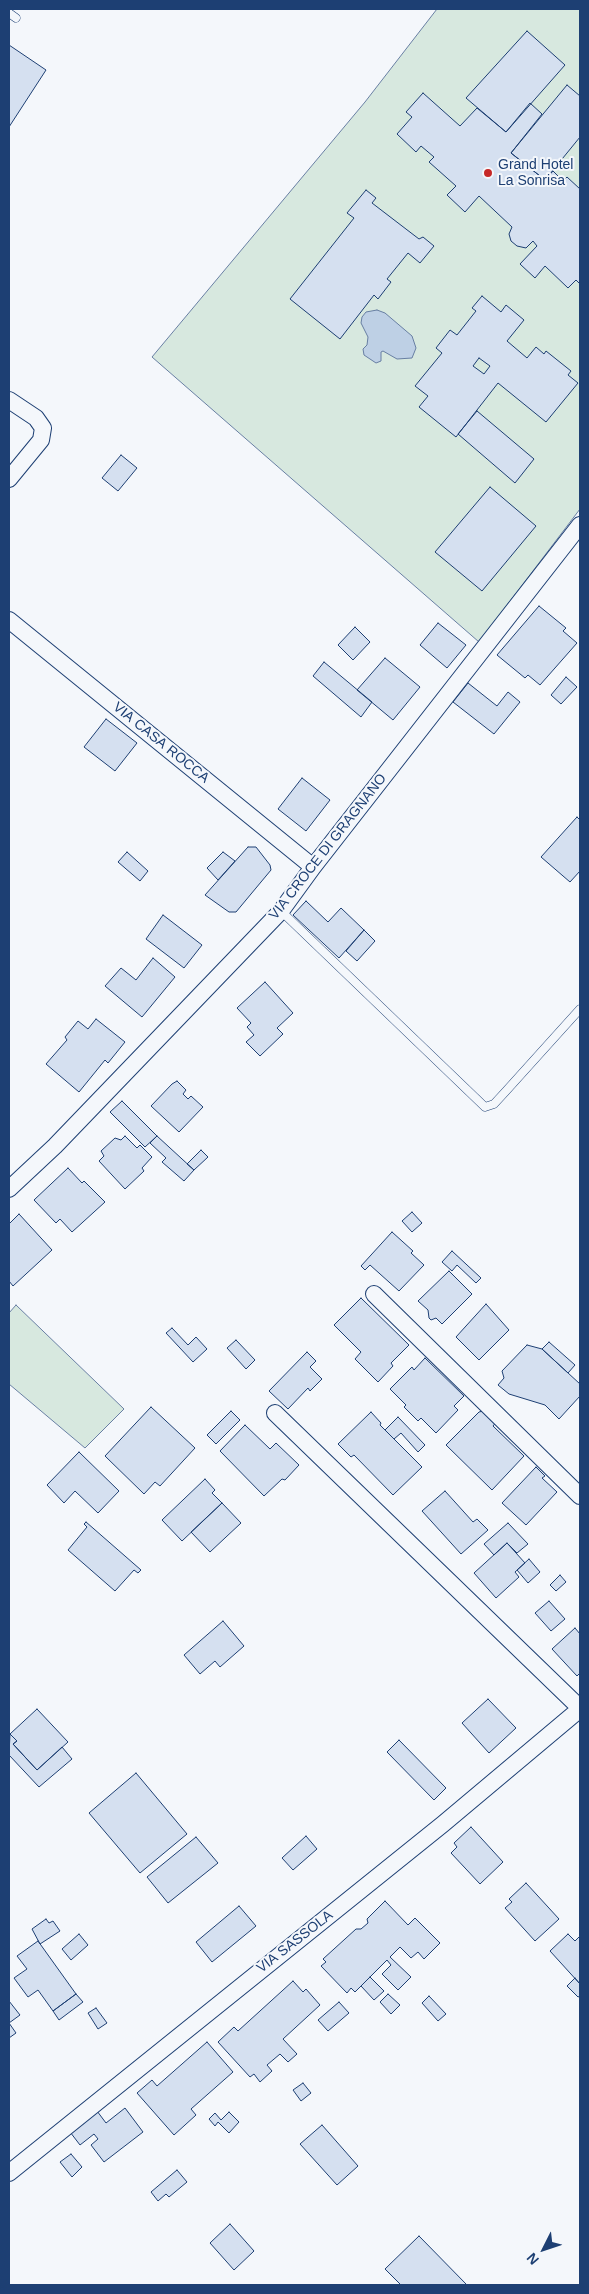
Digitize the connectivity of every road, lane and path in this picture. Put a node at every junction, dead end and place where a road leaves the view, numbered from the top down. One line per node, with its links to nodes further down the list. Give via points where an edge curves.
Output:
1 (9, 13): 2 (lane)
2 (16, 18)
3 (9, 400): 4 (street, via 36,418 43,428 41,440)
4 (9, 479)
5 (580, 525): 7 (street, VIA CROCE DI GRAGNANO)
6 (9, 620): 7 (street, VIA CASA ROCCA)
7 (313, 867): 8 (street, VIA CROCE DI GRAGNANO)
8 (281, 911): 9 (lane, via 485,1107 494,1104); 10 (street, VIA CROCE DI GRAGNANO, via 55,1146)
9 (580, 1009)
10 (9, 1189)
11 (374, 1294): 13 (street)
12 (275, 1412): 14 (street)
13 (580, 1496)
14 (580, 1708): 15 (street, VIA SASSOLA, via 443,1824)
15 (9, 2173)

